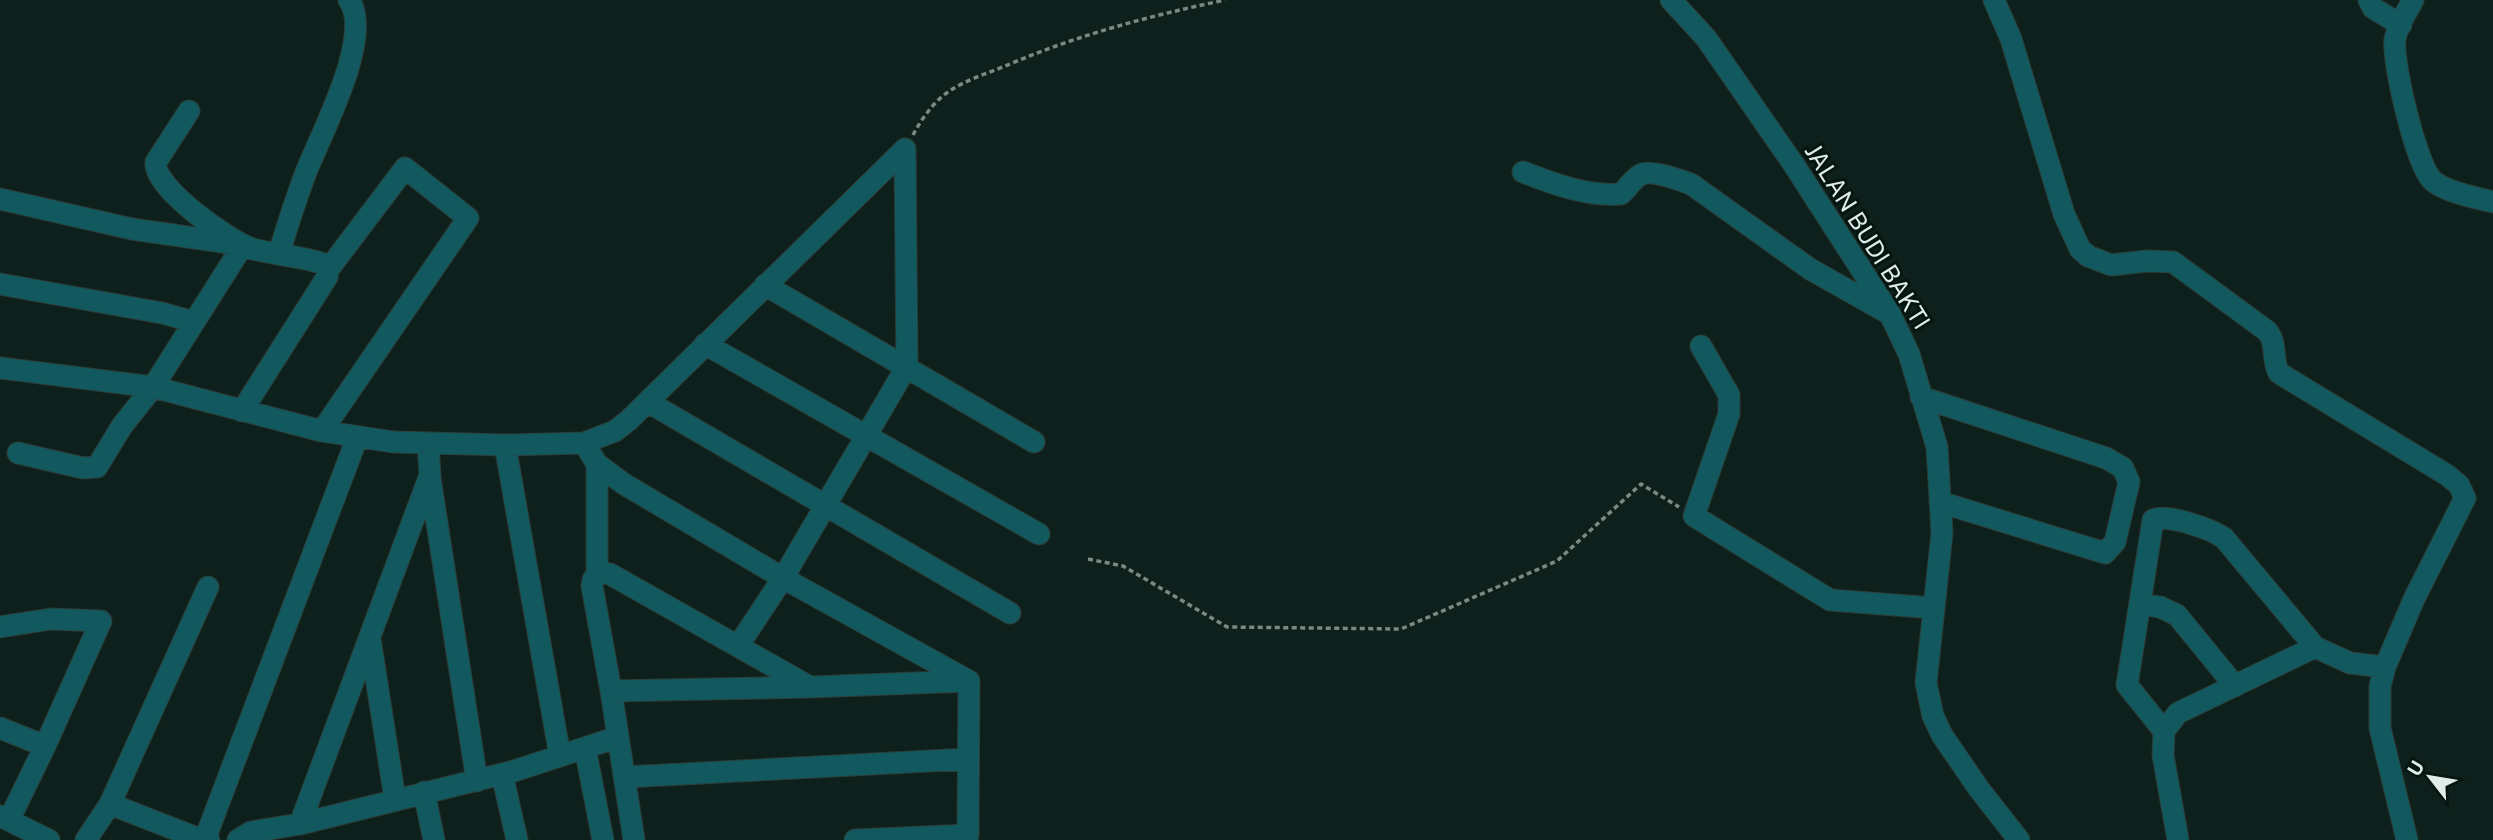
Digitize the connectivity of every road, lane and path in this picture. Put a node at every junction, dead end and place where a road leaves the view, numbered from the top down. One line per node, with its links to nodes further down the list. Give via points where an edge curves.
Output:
1 (349, 0): 14 (street, via 356,17 350,60)
2 (1225, 0): 9 (path, via 1111,26 951,90 920,122)
3 (1671, 0): 18 (street, JALAN BUDI BAKTI, via 1706,38 1787,154)
4 (1994, 0): 53 (street, via 2011,39 2064,214 2080,248 2111,265 2173,262 2267,331 2275,344 2279,373 2447,475 2463,490 2465,498)
5 (2369, 0): 7 (street, via 2373,8)
6 (2413, 0): 7 (street)
7 (2400, 25): 12 (street, via 2394,51 2422,163 2442,186)
8 (189, 111): 13 (street, via 157,160 156,170 185,203)
9 (905, 149): 17 (street); 22 (street)
10 (1523, 172): 18 (street, via 1604,194 1621,194 1645,173 1690,184 1810,269)
11 (0, 199): 13 (street, via 132,229)
12 (2493, 202)
13 (243, 245): 14 (street); 19 (street)
14 (279, 254): 15 (street, via 321,263)
15 (328, 270): 27 (street); 28 (street, via 405,168 468,218)
16 (0, 284): 19 (street)
17 (765, 285): 20 (street); 22 (street)
18 (1889, 314): 25 (street, JALAN BUDI BAKTI, via 1909,354)
19 (194, 322): 24 (street)
20 (705, 344): 26 (street); 29 (street)
21 (1701, 346): 40 (street, via 1730,404)
22 (907, 366): 29 (street); 31 (street)
23 (0, 368): 24 (street)
24 (153, 387): 27 (street); 35 (street, via 95,468)
25 (1922, 397): 38 (street, JALAN BUDI BAKTI, via 1937,447); 38 (street, via 2106,458 2123,468 2129,482 2115,542 2105,553)
26 (648, 402): 32 (street, via 615,431); 39 (street)
27 (242, 411): 28 (street)
28 (322, 431): 30 (street)
29 (866, 435): 39 (street); 41 (street)
30 (357, 438): 33 (street); 73 (street)
31 (1034, 442)
32 (584, 443): 34 (street); 36 (street)
33 (428, 444): 34 (street); 37 (street)
34 (505, 445): 63 (street)
35 (18, 453)
36 (597, 464): 43 (street); 44 (street)
37 (430, 475): 50 (street); 67 (street)
38 (1940, 502): 47 (street, JALAN BUDI BAKTI, via 1942,533)
39 (825, 506): 44 (street); 48 (street)
40 (1694, 516): 42 (path, via 1641,484 1557,561 1401,629 1227,627 1122,566); 47 (street, via 1830,600)
41 (1040, 534)
42 (1088, 559)
43 (597, 573): 51 (street, via 610,574); 57 (street, via 592,586)
44 (783, 578): 51 (street); 54 (street)
45 (208, 587): 70 (street)
46 (2140, 604): 52 (street, via 2153,520 2169,519 2224,538); 55 (street, via 2177,615); 59 (street, via 2127,685)
47 (1934, 608): 82 (street, JALAN BUDI BAKTI, via 1926,683 1933,716 1979,789)
48 (1010, 613)
49 (0, 627): 61 (street, via 51,619 101,621)
50 (370, 637): 69 (street); 72 (street)
51 (738, 646): 56 (street)
52 (2315, 647): 53 (street, via 2350,663); 55 (street)
53 (2385, 667): 84 (street, via 2380,729)
54 (969, 681): 56 (street); 64 (street)
55 (2235, 686): 59 (street, via 2178,713)
56 (810, 688): 57 (street)
57 (611, 691): 60 (street)
58 (0, 728): 61 (street)
59 (2164, 732): 83 (street, via 2163,755)
60 (618, 737): 62 (street); 66 (street)
61 (44, 746): 71 (street)
62 (585, 748): 63 (street); 79 (street)
63 (560, 756): 65 (street)
64 (968, 759): 66 (street); 81 (street, via 968,835)
65 (502, 774): 67 (street); 78 (street)
66 (625, 777): 80 (street)
67 (477, 781): 68 (street)
68 (424, 792): 69 (street); 77 (street)
69 (395, 799): 72 (street)
70 (110, 804): 73 (street); 75 (street)
71 (4, 818): 74 (street)
72 (300, 824): 76 (street, via 251,832)
73 (202, 839)
74 (49, 840)
75 (86, 840)
76 (238, 840)
77 (434, 840)
78 (517, 840)
79 (603, 840)
80 (634, 840)
81 (855, 840)
82 (2019, 840)
83 (2178, 840)
84 (2407, 840)

